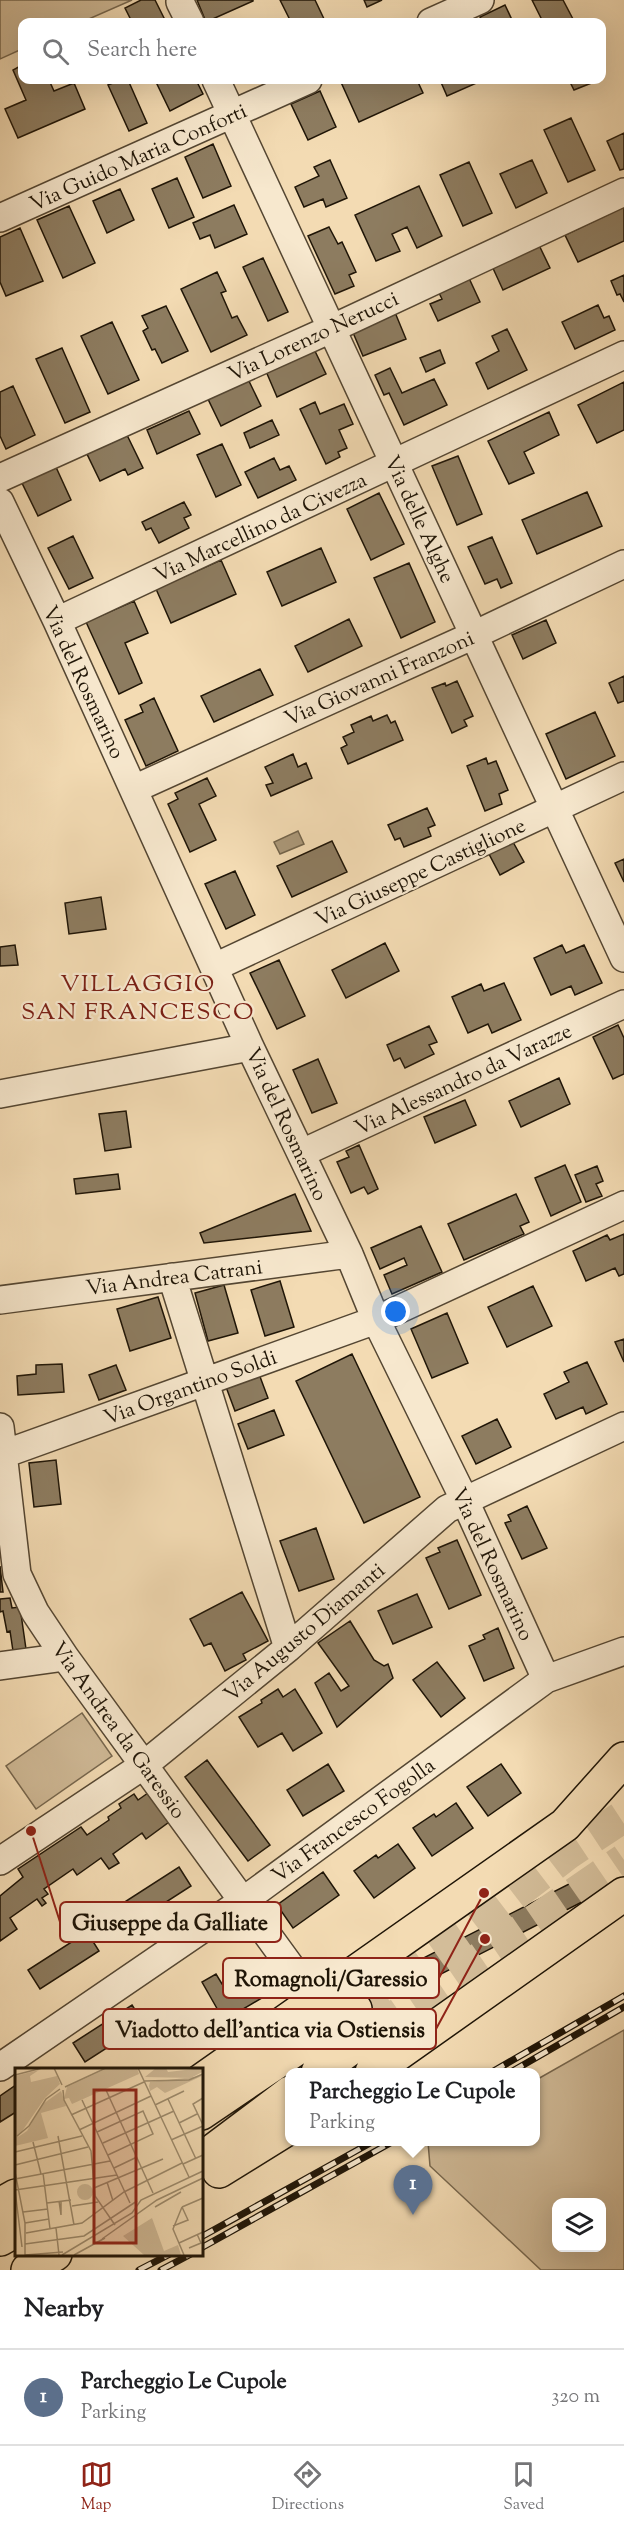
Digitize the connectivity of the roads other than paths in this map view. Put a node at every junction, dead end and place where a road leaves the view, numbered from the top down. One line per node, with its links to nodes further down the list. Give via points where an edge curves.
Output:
1 (480, 0): 2 (street)
2 (440, 18)
3 (218, 84): 5 (street, Via delle Alghe)
4 (299, 84): 5 (street, Via Guido Maria Conforti)
5 (231, 115): 7 (street, Via Guido Maria Conforti); 8 (street, Via delle Alghe)
6 (624, 192): 8 (street, Via Lorenzo Nerucci)
7 (0, 219)
8 (331, 329): 10 (street, Via delle Alghe); 11 (street, Via Lorenzo Nerucci)
9 (624, 355): 10 (street, Via Marcellino da Civezza)
10 (394, 464): 14 (street, Via Marcellino da Civezza); 15 (street, Via delle Alghe)
11 (0, 478)
12 (0, 502): 14 (street, Via del Rosmarino)
13 (624, 564): 15 (street, Via Giovanni Franzoni)
14 (57, 621): 17 (street, Via del Rosmarino)
15 (474, 635): 17 (street, Via Giovanni Franzoni); 18 (street, Via delle Alghe)
16 (624, 776): 18 (street, Via Giuseppe Castiglione)
17 (134, 789): 20 (street, Via del Rosmarino)
18 (556, 809): 19 (street, Via delle Alghe); 20 (street, Via Giuseppe Castiglione)
19 (624, 958)
20 (215, 967): 22 (street, Via del Rosmarino)
21 (624, 1004): 24 (street, Via Alessandro da Varazze)
22 (250, 1047): 23 (street); 24 (street, Via del Rosmarino)
23 (0, 1094)
24 (302, 1154): 26 (street, Via del Rosmarino)
25 (624, 1205): 29 (street, Via Organtino Soldi)
26 (349, 1254): 27 (street, Via Andrea Catrani); 29 (street, Via del Rosmarino)
27 (172, 1277): 28 (street, Via Andrea Catrani); 30 (street)
28 (0, 1300)
29 (376, 1320): 30 (street, Via Organtino Soldi); 34 (street, Via del Rosmarino)
30 (204, 1382): 33 (street, Via Organtino Soldi); 35 (street)
31 (624, 1426): 34 (street, Via Augusto Diamanti)
32 (0, 1427): 33 (street, Via Andrea da Garessio)
33 (4, 1454): 37 (street, Via Andrea da Garessio, via 17,1574 35,1612)
34 (465, 1501): 35 (street, Via Augusto Diamanti, via 447,1509); 39 (street, Via del Rosmarino)
35 (288, 1648): 41 (street, Via Augusto Diamanti)
36 (624, 1651): 39 (street, Via Francesco Fogolla)
37 (65, 1657): 38 (street); 41 (street, Via Andrea da Garessio)
38 (0, 1666)
39 (546, 1679): 46 (street, Via Francesco Fogolla)
40 (624, 1759): 43 (main road)
41 (144, 1765): 44 (street, Via Augusto Diamanti); 46 (street, Via Andrea da Garessio)
42 (624, 1791): 43 (main road)
43 (565, 1825): 47 (main road)
44 (0, 1861)
45 (624, 1894): 50 (main road)
46 (243, 1901): 47 (street, Via Andrea da Garessio, via 296,1974); 48 (street, Via Francesco Fogolla)
47 (319, 1996): 51 (main road)
48 (0, 2067)
49 (322, 2068): 53 (main road, via 364,2021)
50 (379, 2068)
51 (202, 2080)
52 (284, 2108): 54 (main road); 55 (main road); 56 (main road)
53 (202, 2112)
54 (202, 2148)
55 (202, 2159)
56 (202, 2179)
57 (7, 2207): 58 (main road)
58 (0, 2239)
59 (15, 2251): 61 (main road)
60 (52, 2255): 62 (main road)
61 (0, 2258)
62 (28, 2270)

